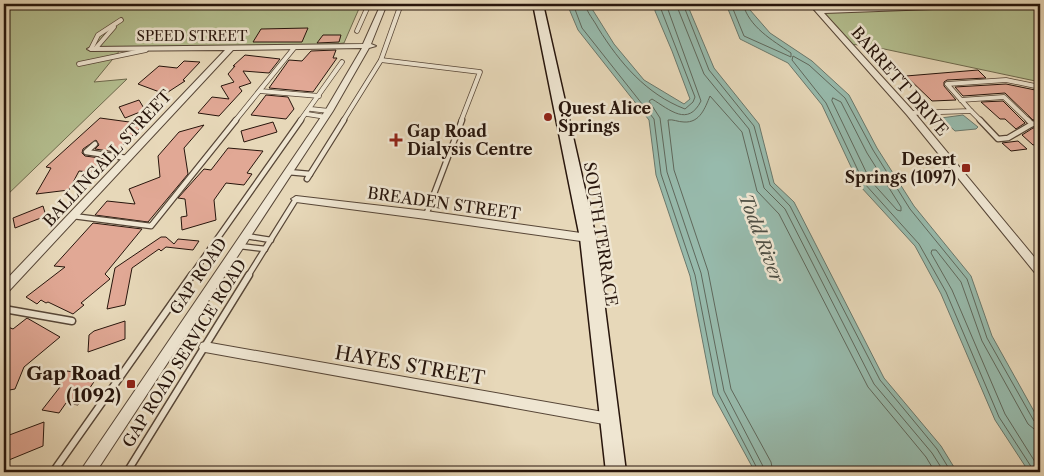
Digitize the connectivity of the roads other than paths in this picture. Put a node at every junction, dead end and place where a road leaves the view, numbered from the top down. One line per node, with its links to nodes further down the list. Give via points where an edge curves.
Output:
1 (369, 4): 10 (lane)
2 (385, 4): 15 (street, GAP ROAD)
3 (401, 4): 16 (lane)
4 (538, 4): 36 (street, SOUTH TERRACE)
5 (812, 4): 9 (street, BARRETT DRIVE)
6 (959, 4): 8 (lane)
7 (911, 5): 8 (street); 9 (street)
8 (934, 7)
9 (818, 11): 25 (street, BARRETT DRIVE)
10 (357, 31)
11 (156, 48): 12 (street, SPEED STREET); 14 (street, SPEED STREET); 18 (lane)
12 (231, 48): 13 (street, SPEED STREET); 31 (street, BALLINGALL STREET)
13 (294, 48): 15 (street, SPEED STREET); 20 (lane)
14 (92, 49): 14 (lane, via 98,35 121,20)
15 (368, 49): 27 (street, GAP ROAD, via 353,83)
16 (381, 60): 32 (lane, via 309,177); 34 (lane, via 480,72)
17 (342, 62): 21 (lane, GAP ROAD SERVICE ROAD)
18 (79, 64)
19 (1040, 88): 22 (lane, via 1006,80 947,84)
20 (260, 91): 21 (lane); 35 (lane, via 150,226)
21 (319, 96): 23 (lane, GAP ROAD SERVICE ROAD)
22 (961, 100): 24 (lane); 29 (lane, via 1004,97)
23 (311, 108): 26 (lane, GAP ROAD SERVICE ROAD); 27 (lane)
24 (971, 111): 25 (lane); 29 (lane, via 998,139 1008,138)
25 (910, 113): 40 (street, BARRETT DRIVE)
26 (307, 114): 27 (lane); 46 (lane, GAP ROAD SERVICE ROAD)
27 (327, 114): 32 (street, GAP ROAD)
28 (1040, 123): 29 (lane)
29 (1032, 124)
30 (95, 144): 31 (lane, via 86,152)
31 (127, 158): 35 (street, BALLINGALL STREET)
32 (288, 172): 38 (street, GAP ROAD)
33 (296, 199): 34 (street, BREADEN STREET); 37 (lane, GAP ROAD SERVICE ROAD)
34 (426, 215): 36 (street, BREADEN STREET)
35 (72, 216): 41 (street, BALLINGALL STREET)
36 (588, 238): 45 (street, SOUTH TERRACE)
37 (271, 240): 38 (lane, GAP ROAD SERVICE ROAD); 39 (lane, GAP ROAD SERVICE ROAD)
38 (243, 241): 39 (lane, GAP ROAD SERVICE ROAD); 47 (street, GAP ROAD)
39 (265, 249): 44 (lane, GAP ROAD SERVICE ROAD)
40 (1040, 271)
41 (4, 288)
42 (4, 310): 43 (lane)
43 (72, 321)
44 (205, 346): 45 (street, HAYES STREET); 48 (lane, GAP ROAD SERVICE ROAD)
45 (609, 419): 49 (street, SOUTH TERRACE)
46 (53, 472)
47 (89, 472)
48 (127, 472)
49 (616, 472)

